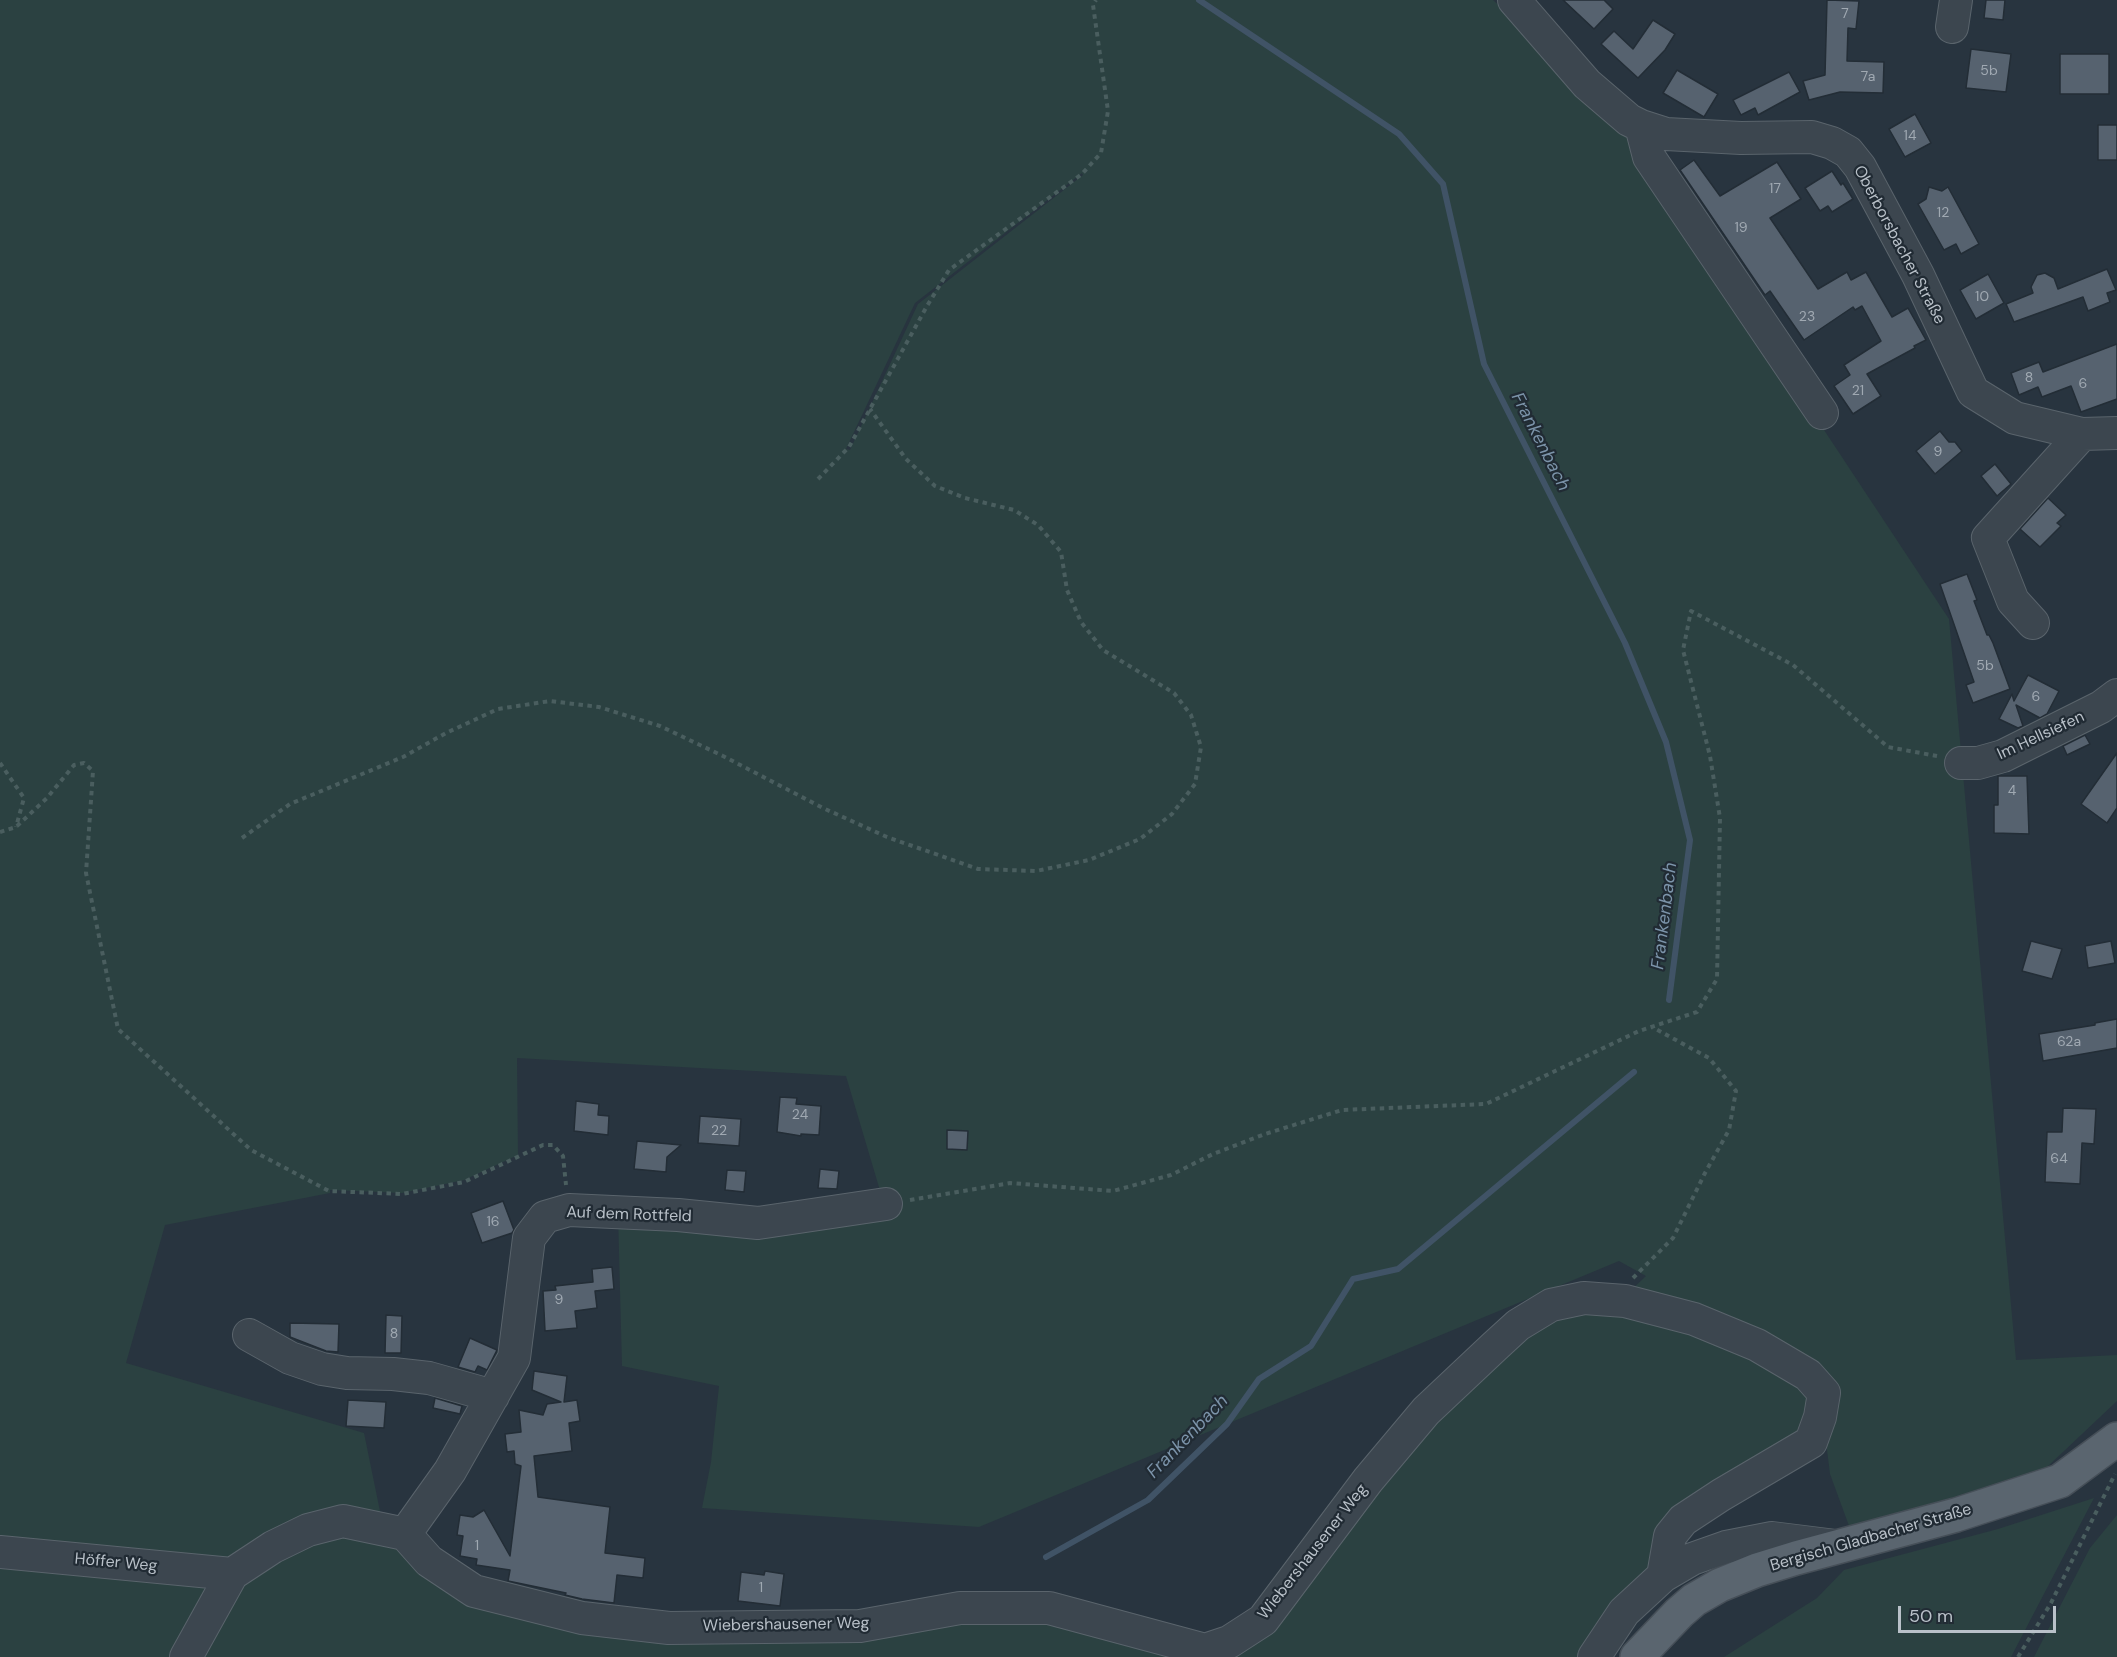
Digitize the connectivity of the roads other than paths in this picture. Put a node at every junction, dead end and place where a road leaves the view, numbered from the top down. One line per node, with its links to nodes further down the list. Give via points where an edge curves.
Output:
1 (1514, 0): 2 (street, Oberborsbacher Straße, via 1587,84)
2 (1641, 126): 3 (street, via 1649,157); 5 (street, Oberborsbacher Straße, via 1666,134 1812,137 1848,152 1860,167 1918,275 1973,392 2015,418)
3 (1822, 412)
4 (2117, 433): 5 (street, Oberborsbacher Straße)
5 (2082, 434): 6 (street, via 1988,538 2013,602)
6 (2033, 623)
7 (2117, 695): 8 (street, Im Hellsiefen, via 2101,707 2003,756)
8 (1961, 763)
9 (886, 1204): 11 (street, Auf dem Rottfeld, via 758,1223 569,1210 545,1217 529,1238 514,1358)
10 (249, 1335): 11 (street, via 290,1358 322,1369 429,1378)
11 (493, 1395): 13 (street, Auf dem Rottfeld, via 450,1472)
12 (2117, 1439): 14 (main road, Bergisch Gladbacher Straße, via 2060,1481 1956,1515)
13 (405, 1534): 16 (street, via 343,1521 308,1530); 17 (street, Wiebershausener Weg, via 429,1561 474,1591 582,1618 669,1628 860,1626 960,1608 1048,1608 1205,1650 1229,1642 1263,1620 1368,1480 1426,1411 1518,1325 1551,1305 1584,1298 1625,1301 1694,1318 1757,1345 1808,1375 1824,1393 1811,1442 1683,1520 1670,1536)
14 (1836, 1546): 17 (street, via 1772,1538 1692,1559); 20 (main road, Bergisch Gladbacher Straße, via 1720,1585 1678,1613)
15 (0, 1552): 16 (street, Höffer Weg)
16 (232, 1574): 18 (street)
17 (1663, 1576): 19 (street, via 1624,1612)
18 (186, 1657)
19 (1594, 1657)
20 (1637, 1657)

